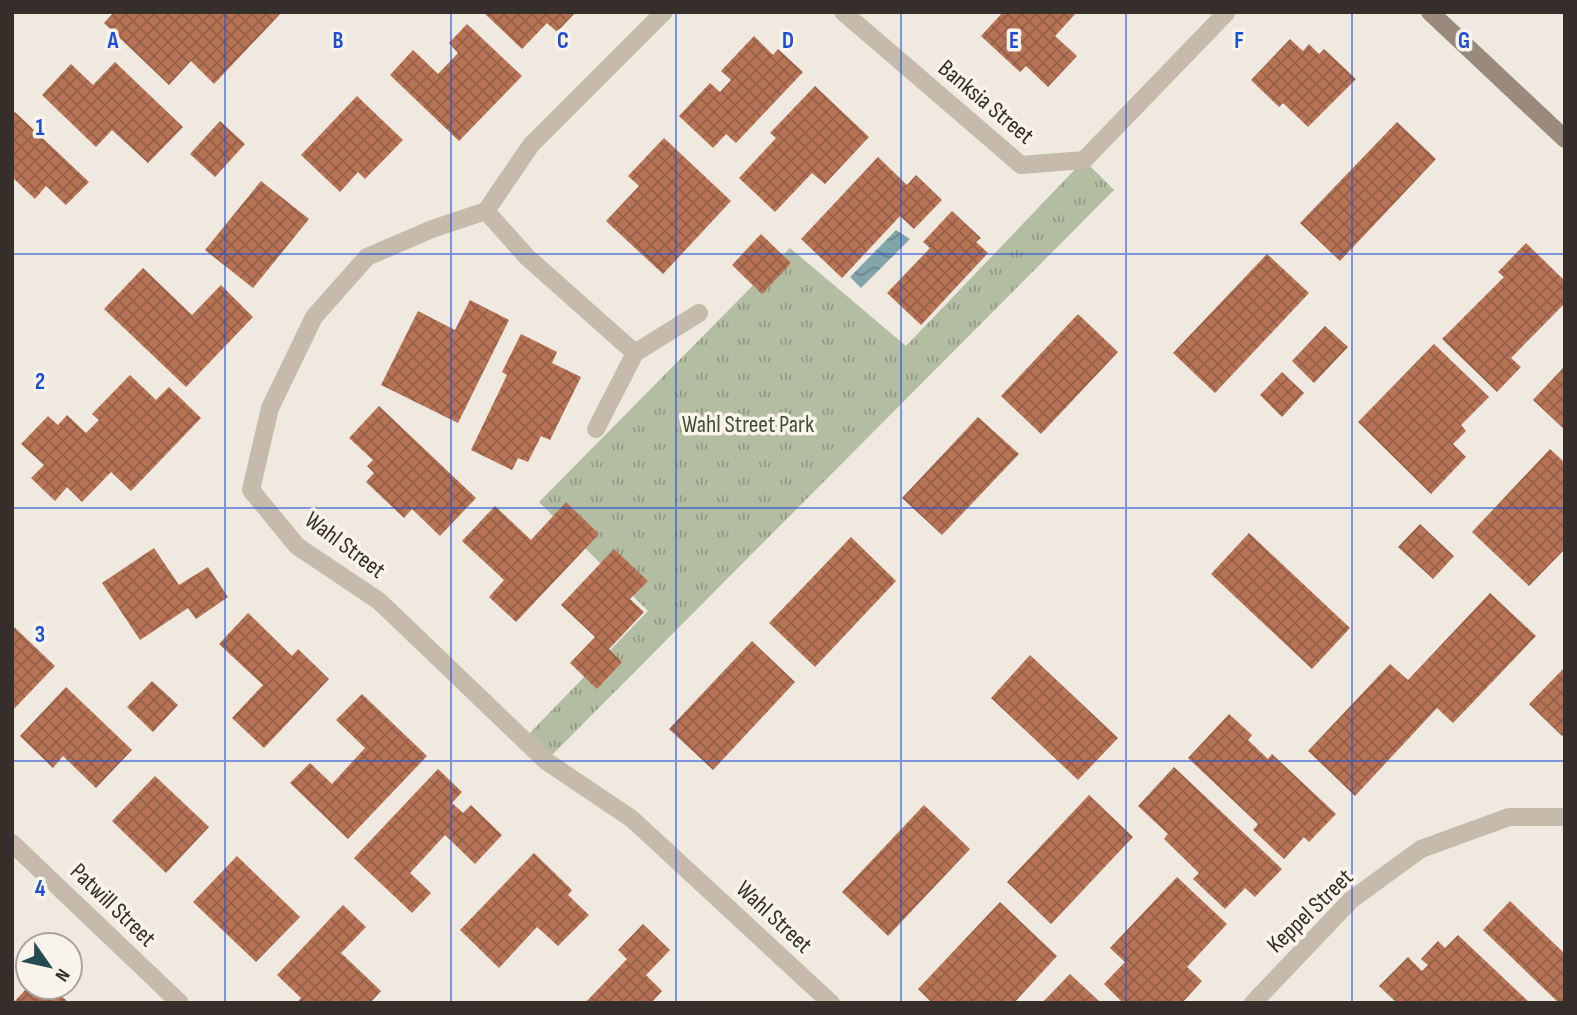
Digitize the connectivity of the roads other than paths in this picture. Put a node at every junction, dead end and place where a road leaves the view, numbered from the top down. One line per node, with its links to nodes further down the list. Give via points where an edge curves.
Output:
1 (664, 12): 6 (street, via 531,145)
2 (843, 12): 3 (street, Banksia Street, via 1021,165 1084,160)
3 (1227, 12)
4 (1430, 12): 5 (street)
5 (1565, 139)
6 (486, 211): 8 (street, via 527,257); 13 (street, Wahl Street, via 367,257 314,317 270,408 251,490 297,546 379,601 546,761 632,819)
7 (699, 313): 8 (street)
8 (635, 354): 9 (street)
9 (596, 429)
10 (1565, 817): 14 (street, Keppel Street, via 1509,817 1421,849 1351,900)
11 (12, 843): 12 (street, Patwill Street)
12 (180, 1003)
13 (831, 1003)
14 (1253, 1003)

